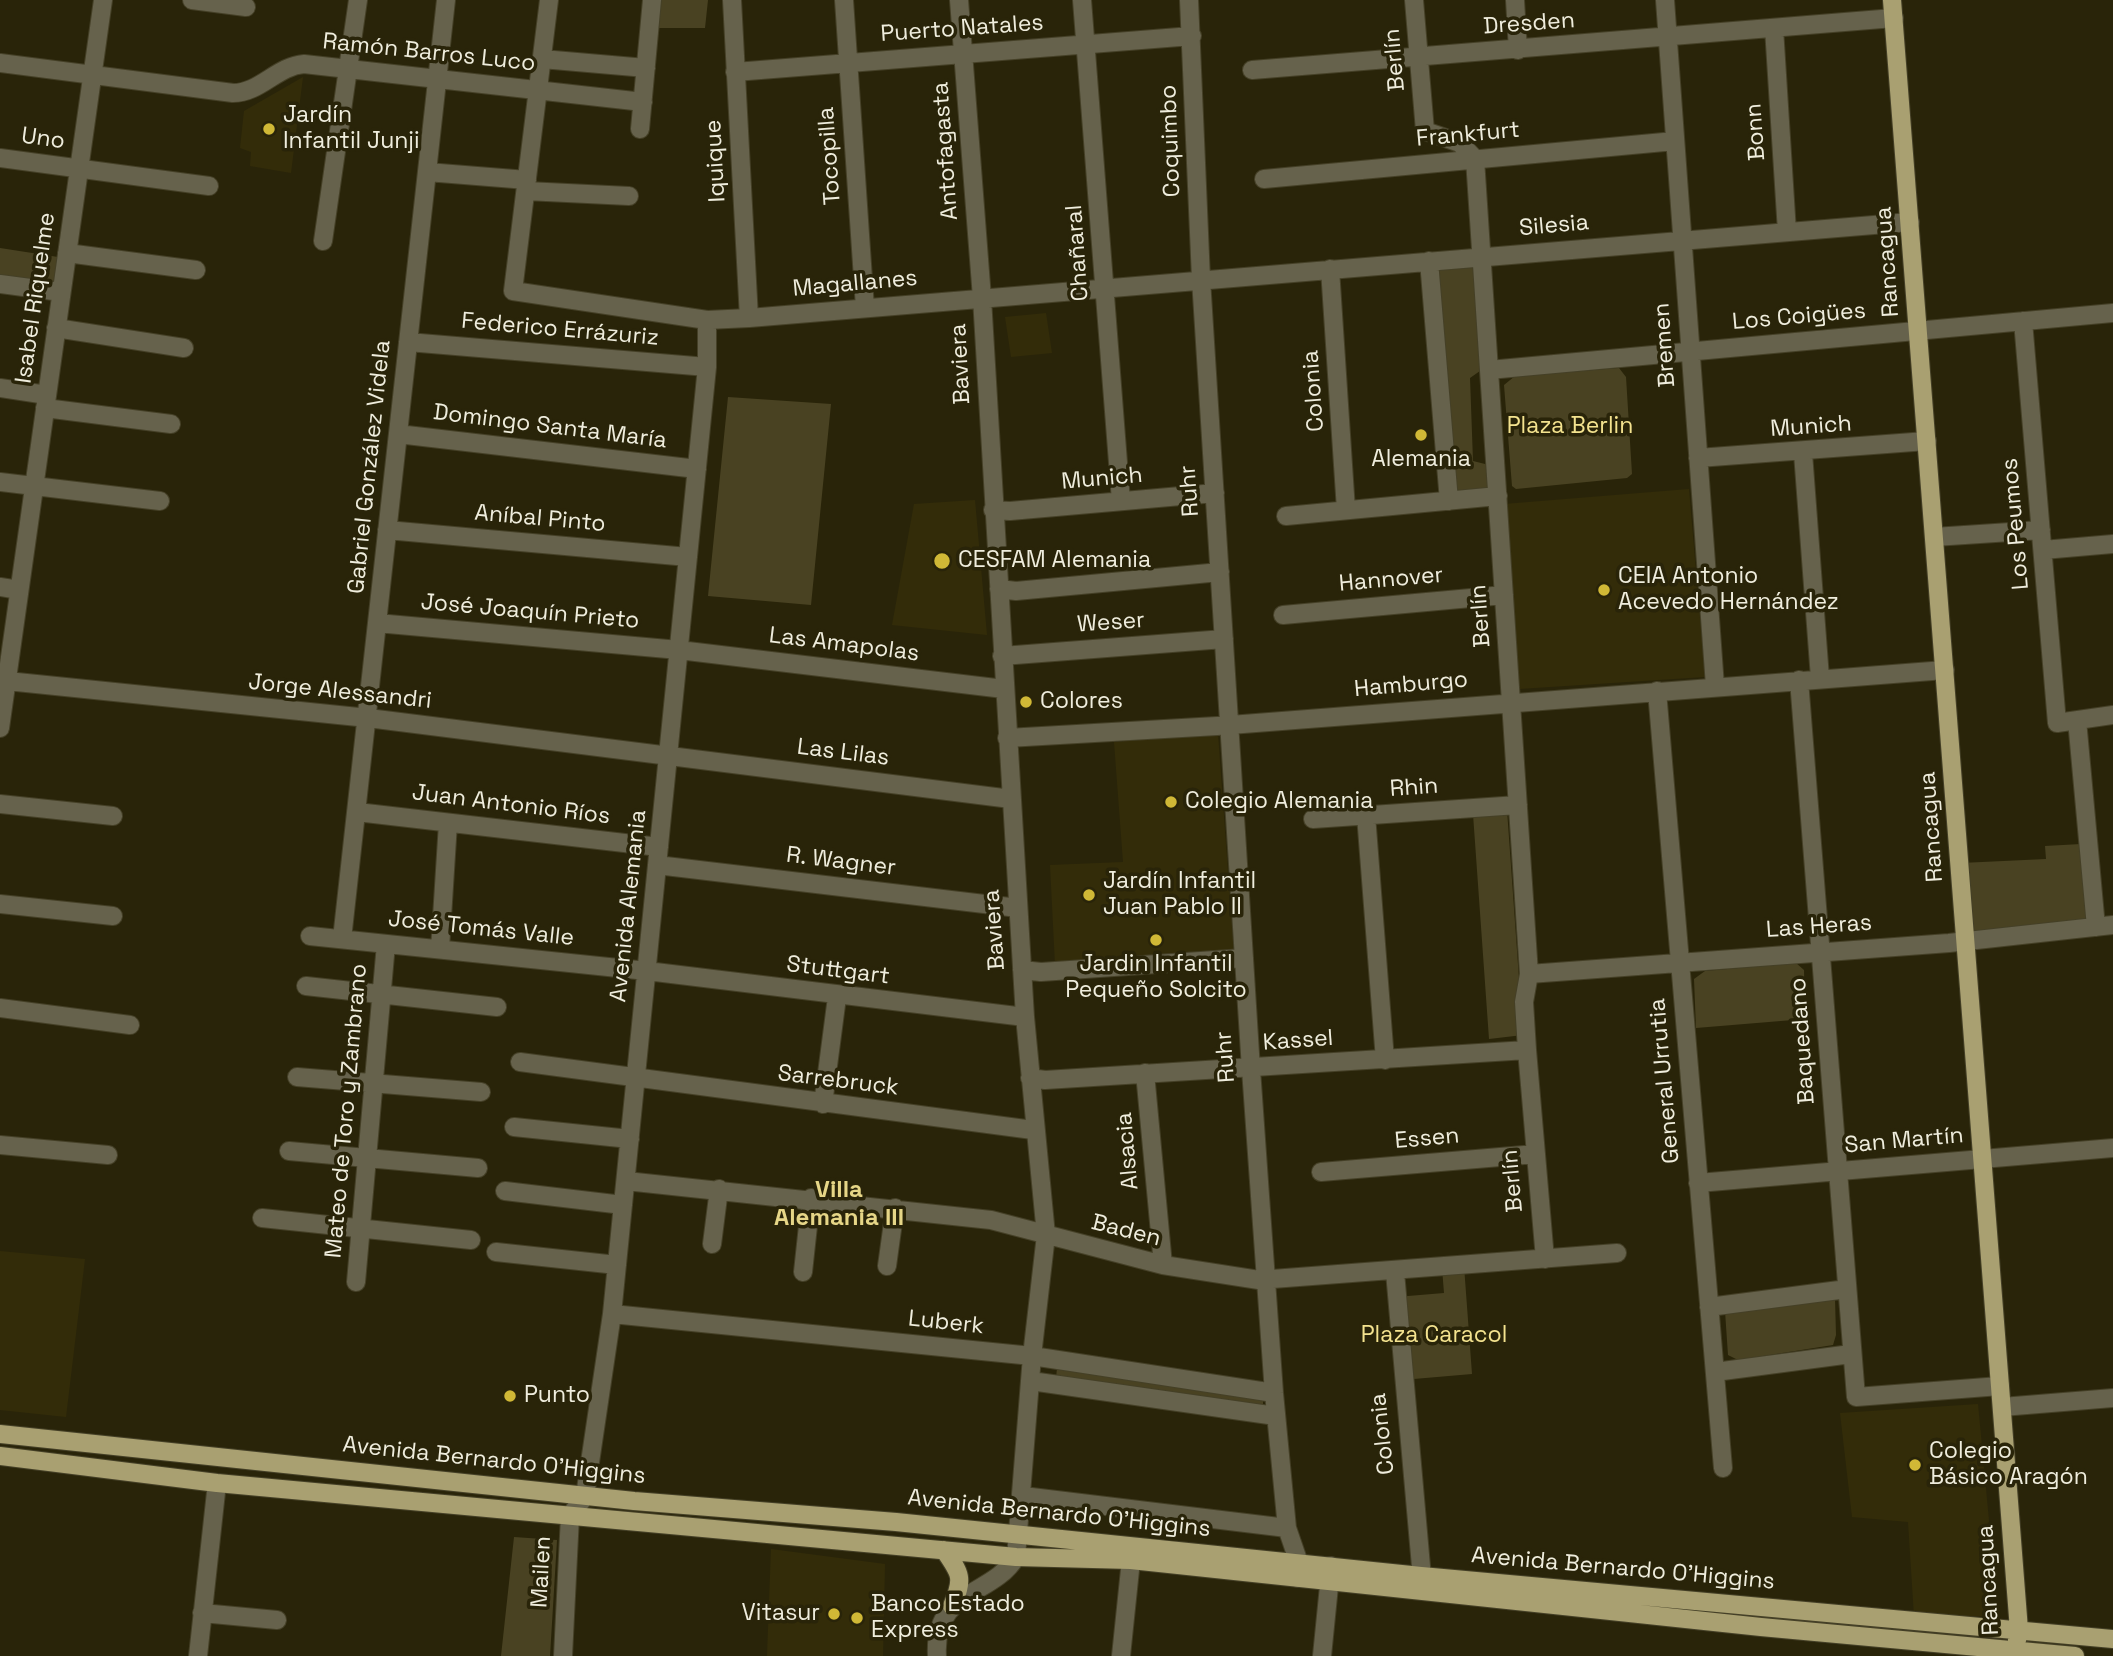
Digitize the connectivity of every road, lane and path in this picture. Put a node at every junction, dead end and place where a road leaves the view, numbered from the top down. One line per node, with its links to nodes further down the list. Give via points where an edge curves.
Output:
1 (103, 0): 31 (street, Isabel Riquelme)
2 (192, 0): 15 (street)
3 (358, 0): 28 (street)
4 (446, 0): 32 (street, Gabriel González Videla)
5 (549, 0): 24 (street)
6 (652, 0): 27 (street)
7 (732, 0): 30 (street, Iquique)
8 (844, 0): 25 (street, Tocopilla)
9 (959, 0): 22 (street, Antofagasta)
10 (1082, 0): 20 (street, Chañaral)
11 (1189, 0): 18 (street, Coquimbo)
12 (1414, 0): 23 (street, Berlín)
13 (1515, 0): 21 (street)
14 (1665, 0): 19 (street, Bremen)
15 (246, 7)
16 (1893, 9): 17 (street, Dresden); 45 (main road, Rancagua)
17 (1774, 28): 19 (street, Dresden); 46 (street, Bonn)
18 (1192, 36): 20 (street, Puerto Natales); 54 (street, Coquimbo)
19 (1668, 38): 21 (street, Dresden); 36 (street, Bremen)
20 (1086, 45): 22 (street, Puerto Natales); 56 (street, Chañaral)
21 (1518, 50): 23 (street, Dresden)
22 (963, 53): 25 (street, Puerto Natales); 58 (street, Antofagasta)
23 (1419, 57): 29 (street, Dresden); 38 (street, Berlín, via 1425,131 1460,143)
24 (542, 59): 27 (street, Ramón Barros Luco); 33 (street)
25 (848, 63): 30 (street, Puerto Natales); 59 (street, Tocopilla)
26 (0, 64): 31 (street, Ramón Barros Luco)
27 (646, 68): 34 (street)
28 (348, 69): 31 (street, Ramón Barros Luco, via 294,65 242,93); 32 (street, Ramón Barros Luco); 47 (street)
29 (1252, 70)
30 (735, 72): 61 (street, Iquique)
31 (92, 76): 39 (street, Isabel Riquelme)
32 (437, 79): 33 (street, Ramón Barros Luco); 40 (street, Gabriel González Videla)
33 (538, 90): 34 (street, Ramón Barros Luco); 42 (street)
34 (643, 102): 35 (street)
35 (640, 129)
36 (1675, 141): 38 (street, Frankfurt); 48 (street, Bremen)
37 (0, 158): 39 (street, Uno)
38 (1475, 159): 41 (street, Frankfurt); 50 (street, Berlín)
39 (79, 170): 43 (street, Uno); 49 (street, Isabel Riquelme)
40 (427, 172): 42 (street); 66 (street, Gabriel González Videla)
41 (1264, 179)
42 (527, 185): 44 (street); 62 (street, Magallanes, via 513,292)
43 (209, 186)
44 (629, 196)
45 (1910, 222): 46 (street, Silesia); 65 (main road, Rancagua)
46 (1787, 232): 48 (street, Silesia)
47 (323, 241)
48 (1683, 241): 50 (street, Silesia); 68 (street, Bremen)
49 (67, 253): 53 (street); 57 (street, Isabel Riquelme)
50 (1482, 257): 51 (street, Silesia); 70 (street, Berlín)
51 (1429, 261): 52 (street, Silesia); 85 (street)
52 (1330, 269): 54 (street, Silesia); 87 (street, Colonia)
53 (195, 270)
54 (1201, 279): 56 (street, Magallanes); 81 (street, Ruhr)
55 (0, 284): 57 (street)
56 (1105, 288): 58 (street, Magallanes); 84 (street, Chañaral)
57 (61, 292): 64 (street, Isabel Riquelme)
58 (982, 298): 59 (street, Magallanes); 86 (street, Baviera)
59 (865, 308): 61 (street, Magallanes)
60 (2113, 313): 63 (street, Los Coigües)
61 (749, 318): 62 (street, Magallanes)
62 (707, 320): 69 (street, Avenida Alemania)
63 (2023, 321): 65 (street, Los Coigües); 90 (street, Los Peumos)
64 (56, 328): 67 (street); 72 (street, Isabel Riquelme)
65 (1918, 331): 68 (street, Los Coigües); 75 (main road, Rancagua)
66 (408, 342): 69 (street, Federico Errázuriz); 74 (street, Gabriel González Videla)
67 (184, 348)
68 (1690, 351): 70 (street, Los Coigües); 77 (street, Bremen)
69 (707, 367): 78 (street, Avenida Alemania)
70 (1489, 370): 82 (street, Berlín)
71 (0, 388): 72 (street)
72 (46, 401): 73 (street); 80 (street, Isabel Riquelme)
73 (171, 424)
74 (398, 434): 78 (street, Domingo Santa María); 89 (street, Gabriel González Videla)
75 (1927, 441): 76 (street, Munich); 91 (main road, Rancagua)
76 (1803, 453): 77 (street, Munich); 106 (street)
77 (1698, 458): 109 (street, Bremen)
78 (697, 469): 94 (street, Avenida Alemania)
79 (0, 482): 80 (street)
80 (34, 486): 83 (street); 98 (street, Isabel Riquelme)
81 (1215, 494): 84 (street, Munich); 95 (street, Ruhr)
82 (1498, 496): 85 (street); 99 (street, Berlín)
83 (160, 501)
84 (1121, 501): 86 (street, Munich)
85 (1449, 501): 87 (street)
86 (993, 510): 97 (street, Baviera)
87 (1346, 510): 88 (street)
88 (1286, 516)
89 (387, 530): 94 (street, Aníbal Pinto); 101 (street, Gabriel González Videla)
90 (2041, 530): 91 (street); 93 (street, Los Peumos)
91 (1934, 537): 105 (main road, Rancagua)
92 (2113, 544): 93 (street)
93 (2042, 550): 115 (street, Los Peumos, via 2057,723)
94 (688, 557): 103 (street, Avenida Alemania)
95 (1220, 572): 97 (street); 102 (street, Ruhr)
96 (0, 587): 98 (street)
97 (999, 589): 104 (street, Baviera)
98 (19, 590): 108 (street, Isabel Riquelme)
99 (1504, 594): 100 (street, Hannover); 112 (street, Berlín)
100 (1283, 615)
101 (377, 623): 103 (street, José Joaquín Prieto); 114 (street, Gabriel González Videla)
102 (1224, 639): 104 (street, Weser); 116 (street, Ruhr)
103 (679, 650): 110 (street, Las Amapolas); 119 (street, Avenida Alemania)
104 (1002, 656): 110 (street, Baviera)
105 (1944, 670): 106 (street, Hamburgo); 135 (main road, Rancagua)
106 (1820, 678): 107 (street, Hamburgo)
107 (1800, 680): 109 (street, Hamburgo); 138 (street, Baquedano)
108 (7, 681): 114 (street, Jorge Alessandri); 117 (street, Isabel Riquelme)
109 (1715, 686): 111 (street, Hamburgo)
110 (1004, 689): 118 (street, Baviera)
111 (1657, 691): 112 (street, Hamburgo); 140 (street, General Urrutia)
112 (1511, 701): 116 (street, Hamburgo); 122 (street, Berlín)
113 (2113, 715): 115 (street)
114 (368, 718): 119 (street, Jorge Alessandri); 123 (street, Gabriel González Videla)
115 (2077, 720): 132 (street)
116 (1229, 724): 118 (street, Hamburgo); 139 (street, Ruhr)
117 (0, 728)
118 (1007, 738): 120 (street, Baviera)
119 (668, 756): 120 (street, Las Lilas); 128 (street, Avenida Alemania)
120 (1011, 799): 130 (street, Baviera)
121 (0, 804): 124 (street)
122 (1518, 806): 125 (street, Rhin); 143 (street, Berlín)
123 (357, 812): 127 (street, Juan Antonio Ríos); 134 (street, Gabriel González Videla)
124 (113, 816)
125 (1366, 816): 126 (street, Rhin); 152 (street)
126 (1313, 819)
127 (449, 823): 128 (street, Juan Antonio Ríos); 137 (street)
128 (658, 856): 130 (street, R. Wagner); 142 (street, Avenida Alemania)
129 (0, 904): 131 (street)
130 (1018, 908): 141 (street, Baviera)
131 (113, 916)
132 (2104, 926): 135 (street, Las Heras)
133 (310, 936): 134 (street, José Tomás Valle)
134 (342, 939): 136 (street, José Tomás Valle)
135 (1966, 941): 138 (street, Las Heras); 171 (main road, Rancagua)
136 (386, 944): 137 (street, José Tomás Valle); 145 (street, Mateo de Toro y Zambrano)
137 (440, 949): 142 (street, José Tomás Valle)
138 (1821, 951): 140 (street, Las Heras); 173 (street, Baquedano)
139 (1244, 958): 141 (street); 154 (street, Ruhr)
140 (1680, 961): 143 (street, Las Heras); 176 (street, General Urrutia)
141 (1022, 970): 149 (street, Baviera)
142 (647, 971): 146 (street, Stuttgart); 157 (street, Avenida Alemania)
143 (1528, 974): 151 (street, Berlín, via 1524,1002)
144 (306, 986): 145 (street)
145 (381, 994): 147 (street); 159 (street, Mateo de Toro y Zambrano)
146 (837, 996): 149 (street, Stuttgart); 161 (street)
147 (497, 1007)
148 (0, 1008): 150 (street)
149 (1025, 1017): 158 (street, Baviera)
150 (130, 1025)
151 (1527, 1050): 152 (street, Kassel); 168 (street, Berlín)
152 (1385, 1060): 154 (street, Kassel)
153 (520, 1062): 157 (street, Sarrebruck)
154 (1251, 1069): 155 (street, Kassel); 195 (street, Ruhr)
155 (1145, 1073): 158 (street, Kassel); 192 (street, Alsacia)
156 (297, 1077): 159 (street)
157 (636, 1078): 161 (street, Sarrebruck); 164 (street, Avenida Alemania)
158 (1030, 1078): 163 (street, Baviera)
159 (373, 1083): 160 (street); 170 (street, Mateo de Toro y Zambrano)
160 (481, 1092)
161 (823, 1104): 163 (street, Sarrebruck)
162 (514, 1127): 164 (street)
163 (1033, 1130): 184 (street, Baviera)
164 (630, 1139): 175 (street, Avenida Alemania)
165 (0, 1145): 169 (street)
166 (2113, 1148): 171 (street, San Martín)
167 (289, 1151): 170 (street)
168 (1536, 1154): 174 (street, Essen); 189 (street, Berlín)
169 (108, 1155)
170 (366, 1158): 172 (street); 183 (street, Mateo de Toro y Zambrano)
171 (1983, 1159): 173 (street, San Martín); 204 (main road, Rancagua)
172 (478, 1168)
173 (1838, 1171): 176 (street, San Martín); 197 (street, Baquedano)
174 (1321, 1172)
175 (626, 1181): 177 (street, Baden); 180 (street, Avenida Alemania)
176 (1698, 1183): 198 (street, General Urrutia)
177 (719, 1189): 179 (street, Baden); 186 (street)
178 (505, 1191): 180 (street)
179 (811, 1199): 181 (street, Baden); 193 (street)
180 (624, 1205): 190 (street, Avenida Alemania)
181 (895, 1208): 184 (street, Baden, via 991,1220); 191 (street)
182 (262, 1218): 183 (street)
183 (361, 1229): 185 (street); 196 (street, Mateo de Toro y Zambrano)
184 (1046, 1235): 192 (street, Baden); 201 (street, Baviera)
185 (471, 1240)
186 (712, 1244)
187 (496, 1252): 190 (street)
188 (1617, 1253): 189 (street, Baden)
189 (1545, 1259): 194 (street, Baden)
190 (617, 1265): 199 (street, Avenida Alemania)
191 (887, 1265)
192 (1163, 1265): 195 (street, Baden)
193 (803, 1272)
194 (1395, 1272): 195 (street, Baden); 227 (street, Colonia)
195 (1267, 1280): 205 (street, Ruhr)
196 (356, 1282)
197 (1847, 1289): 198 (street); 200 (street, Baquedano)
198 (1709, 1307): 202 (street, General Urrutia)
199 (612, 1314): 201 (street, Luberk); 215 (street, Avenida Alemania)
200 (1852, 1354): 202 (street); 204 (street, Baquedano, via 1856,1397)
201 (1032, 1356): 203 (street, Baviera); 205 (street, Luberk)
202 (1715, 1372): 213 (street, General Urrutia)
203 (1031, 1381): 208 (street); 216 (street, Baviera)
204 (2000, 1386): 207 (main road, Rancagua)
205 (1274, 1393): 208 (street, Ruhr)
206 (2113, 1398): 207 (street)
207 (2002, 1407): 231 (main road, Rancagua)
208 (1276, 1416): 219 (street, Ruhr)
209 (0, 1434): 210 (main road, Avenida Bernardo O'Higgins)
210 (157, 1451): 212 (main road, Avenida Bernardo O'Higgins); 214 (main road, via 165,1458 206,1462)
211 (0, 1456): 214 (main road, Avenida Bernardo O'Higgins)
212 (320, 1468): 214 (main road, via 307,1473 243,1467); 215 (main road, Avenida Bernardo O'Higgins)
213 (1723, 1468)
214 (217, 1483): 218 (main road, Avenida Bernardo O'Higgins); 229 (street)
215 (585, 1496): 217 (main road, Avenida Bernardo O'Higgins); 218 (street, Mailen)
216 (1023, 1496): 219 (street, Avenida Bernardo O'Higgins); 220 (street, Baviera)
217 (801, 1514): 220 (main road, Avenida Bernardo O'Higgins); 221 (main road)
218 (570, 1516): 221 (main road, Avenida Bernardo O'Higgins); 235 (street, Mailen)
219 (1287, 1528): 225 (street, Ruhr)
220 (1018, 1535): 223 (street, Baviera); 225 (main road, Avenida Bernardo O'Higgins)
221 (798, 1536): 222 (main road, Avenida Bernardo O'Higgins)
222 (944, 1550): 223 (main road, Avenida Bernardo O'Higgins); 228 (main road, via 961,1583)
223 (1016, 1557): 224 (main road, Avenida Bernardo O'Higgins); 228 (street, via 1008,1568)
224 (1131, 1560): 225 (main road, Avenida Bernardo O'Higgins); 237 (street)
225 (1299, 1570): 226 (main road, Avenida Bernardo O'Higgins)
226 (1331, 1574): 227 (main road, Avenida Bernardo O'Higgins); 238 (street)
227 (1423, 1584): 231 (main road, Avenida Bernardo O'Higgins); 233 (main road, Avenida Bernardo O'Higgins)
228 (952, 1606): 236 (street, via 936,1641)
229 (202, 1613): 230 (street); 234 (street)
230 (277, 1620)
231 (2019, 1630): 232 (main road, Avenida Bernardo O'Higgins); 233 (main road, Rancagua)
232 (2113, 1639)
233 (2015, 1653): 239 (main road, Avenida Bernardo O'Higgins)
234 (198, 1656)
235 (563, 1656)
236 (937, 1656)
237 (1121, 1656)
238 (1322, 1656)
239 (2075, 1656)

